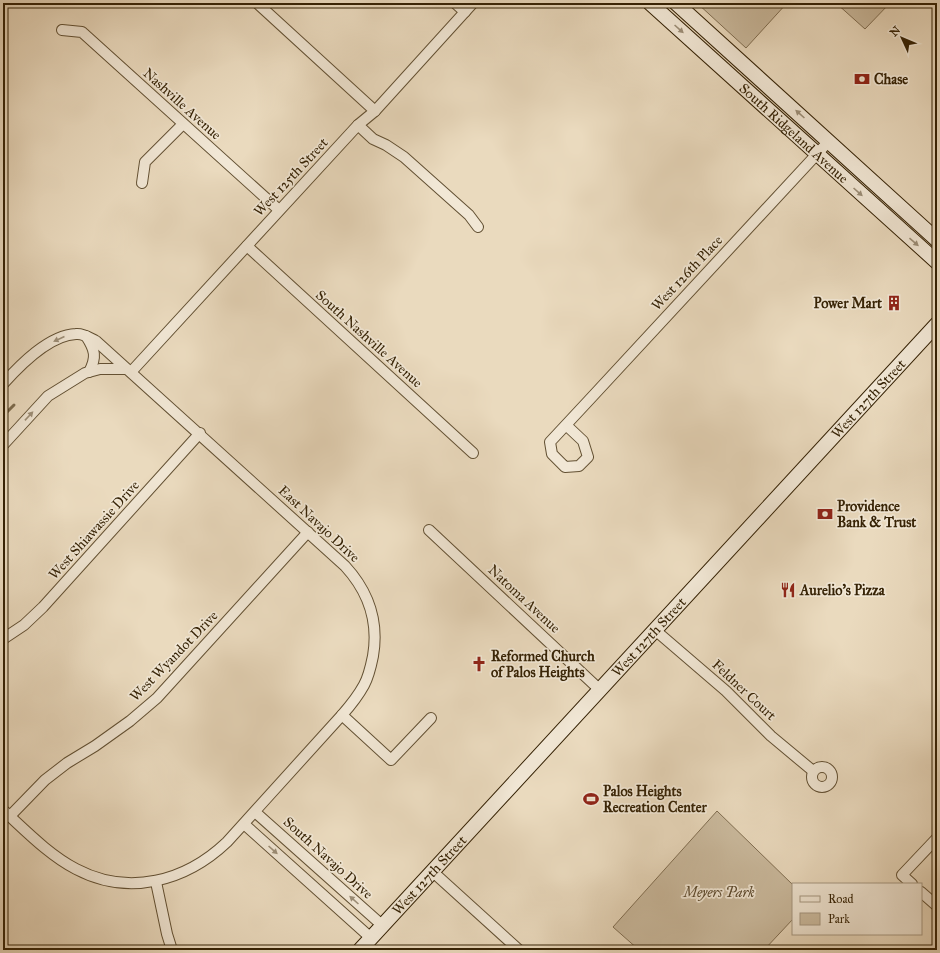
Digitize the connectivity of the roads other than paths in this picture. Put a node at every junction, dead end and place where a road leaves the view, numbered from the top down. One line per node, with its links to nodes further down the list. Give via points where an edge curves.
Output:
1 (257, 3): 8 (street)
2 (455, 3): 6 (street)
3 (473, 3): 6 (street, West 125th Street)
4 (650, 3): 12 (main road, South Ridgeland Avenue, one-way to 12)
5 (676, 3): 11 (main road, South Ridgeland Avenue, one-way to 5)
6 (465, 12): 8 (street, West 125th Street)
7 (62, 30): 9 (street, Nashville Avenue, via 82,32)
8 (375, 111): 10 (street, West 125th Street)
9 (183, 124): 13 (street, via 145,162); 14 (street, Nashville Avenue)
10 (358, 125): 14 (street, West 125th Street); 15 (street, via 373,139 408,160 469,214)
11 (829, 141): 12 (street, West 126th Place); 16 (main road, South Ridgeland Avenue)
12 (816, 154): 18 (main road, South Ridgeland Avenue, one-way to 18); 24 (street, West 126th Place)
13 (142, 183)
14 (279, 210): 17 (street, West 125th Street)
15 (478, 227)
16 (937, 240)
17 (247, 246): 21 (street, West 125th Street); 27 (street, South Nashville Avenue)
18 (937, 262)
19 (937, 324): 30 (main road, West 127th Street)
20 (86, 336): 21 (street, East Navajo Drive, via 104,347); 22 (street, via 91,343 94,356); 23 (street, one-way to 23, via 75,334 62,337 40,348)
21 (129, 371): 22 (street, via 100,369); 25 (street, East Navajo Drive)
22 (89, 372): 26 (street, one-way to 22, via 48,396)
23 (3, 384)
24 (566, 425)
25 (200, 433): 29 (street, East Navajo Drive); 31 (street, West Shiawassie Drive, via 43,607 24,625)
26 (3, 445)
27 (473, 453)
28 (429, 530): 32 (street, Natoma Avenue)
29 (308, 532): 33 (street, East Navajo Drive, via 353,574 367,598 375,627 374,648 368,674); 37 (street, West Wyandot Drive, via 156,698 130,721 50,776)
30 (656, 630): 32 (main road, West 127th Street); 35 (street, Feldner Court, via 726,691 771,736)
31 (3, 639)
32 (600, 690): 40 (main road, West 127th Street)
33 (342, 715): 34 (street, via 391,760); 36 (street, East Navajo Drive)
34 (431, 718)
35 (813, 771)
36 (255, 812): 38 (street, East Navajo Drive); 45 (street, South Navajo Drive, one-way to 36)
37 (7, 813): 41 (street, East Navajo Drive, via 45,848 77,870 110,882)
38 (244, 824): 41 (street, East Navajo Drive, via 219,850 200,864 187,872); 46 (street, one-way to 46)
39 (937, 838): 42 (street, via 902,875)
40 (433, 872): 45 (main road, West 127th Street); 49 (street)
41 (156, 882): 47 (street)
42 (911, 883)
43 (922, 893): 44 (street)
44 (937, 906)
45 (383, 926): 46 (main road, West 127th Street)
46 (371, 938): 48 (main road, West 127th Street)
47 (172, 950)
48 (360, 950)
49 (519, 950)

